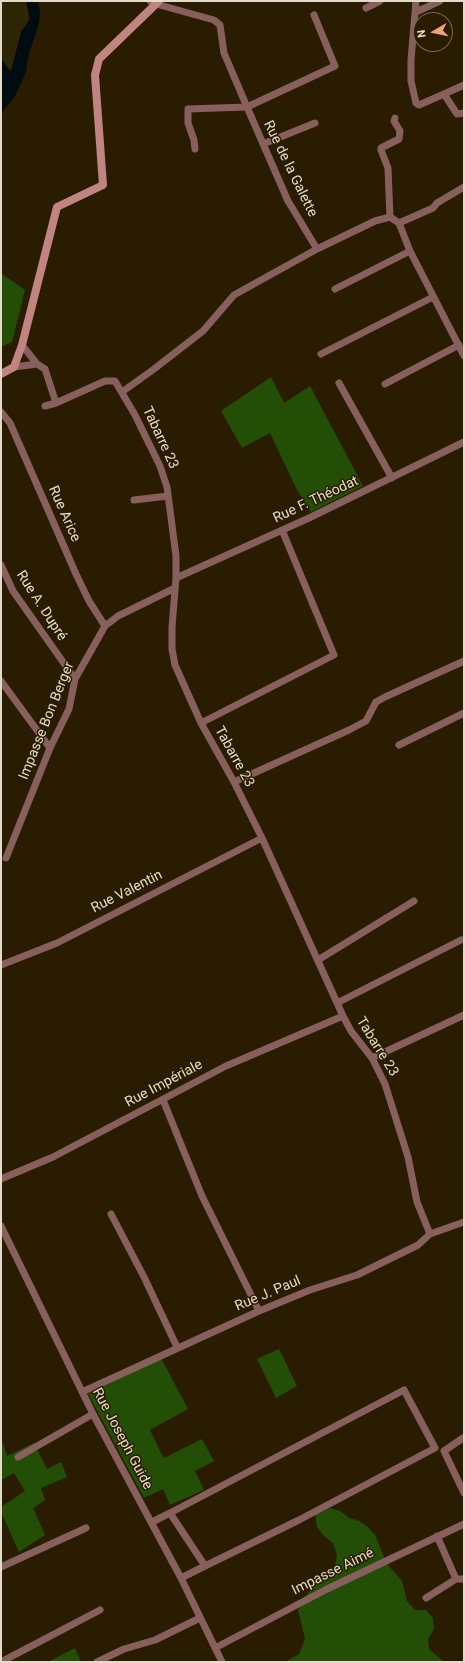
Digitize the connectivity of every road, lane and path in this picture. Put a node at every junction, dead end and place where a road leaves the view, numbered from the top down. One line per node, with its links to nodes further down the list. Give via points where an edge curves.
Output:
1 (380, 1): 5 (street)
2 (416, 1): 6 (street)
3 (440, 1): 6 (street)
4 (155, 2): 11 (street, Rue de la Galette, via 217,21 220,25 224,53); 25 (street, via 99,59 95,75 103,185 57,207)
5 (366, 8)
6 (416, 12)
7 (314, 15): 11 (street, via 335,66)
8 (413, 41): 10 (street, via 411,81 416,103 419,105)
9 (464, 85): 10 (street)
10 (444, 94): 12 (street, via 457,114)
11 (247, 107): 15 (street, Rue de la Galette); 16 (street, via 188,109 188,123)
12 (463, 114)
13 (395, 118): 18 (street, via 394,121 400,131 399,139 381,148 388,168)
14 (315, 123): 15 (street)
15 (263, 144): 20 (street, Rue de la Galette, via 288,201)
16 (195, 149)
17 (464, 187): 19 (street, via 432,208)
18 (390, 217): 19 (street); 20 (street, via 375,221)
19 (400, 223): 21 (street)
20 (317, 249): 33 (street, via 234,295 203,331)
21 (410, 251): 22 (street); 23 (street)
22 (335, 289)
23 (433, 297): 24 (street); 26 (street)
24 (459, 345): 27 (street); 32 (street)
25 (22, 346): 28 (street); 29 (street)
26 (321, 354)
27 (464, 356)
28 (36, 364): 29 (street); 34 (street, via 48,374)
29 (14, 367): 30 (street)
30 (1, 374)
31 (339, 382): 38 (street)
32 (385, 384)
33 (122, 392): 34 (street, Tabarre 23, via 118,384 111,380); 39 (street, Tabarre 23, via 160,466)
34 (56, 403): 35 (street)
35 (45, 406)
36 (1, 412): 45 (street, Rue Arice, via 10,423 89,601)
37 (464, 442): 38 (street, Rue F. Théodat)
38 (392, 478): 41 (street, Rue F. Théodat)
39 (168, 496): 40 (street); 43 (street, Tabarre 23, via 176,556)
40 (134, 500)
41 (282, 530): 43 (street, Rue F. Théodat); 50 (street, via 334,655)
42 (1, 565): 47 (street, Rue A. Dupré, via 13,591)
43 (176, 578): 44 (street, Tabarre 23)
44 (175, 588): 45 (street, Impasse Bon Berger, via 118,616); 50 (street, Tabarre 23, via 172,649 181,680)
45 (105, 626): 47 (street, Impasse Bon Berger)
46 (464, 661): 53 (street, via 384,697 376,702 366,721 349,730)
47 (75, 679): 52 (street, Impasse Bon Berger, via 69,709)
48 (1, 681): 52 (street)
49 (464, 713): 51 (street)
50 (201, 723): 53 (street, Tabarre 23)
51 (398, 745)
52 (50, 748): 55 (street, Impasse Bon Berger)
53 (234, 782): 54 (street, Tabarre 23)
54 (262, 838): 58 (street, Tabarre 23); 59 (street, Rue Valentin, via 57,943)
55 (6, 858)
56 (414, 901): 58 (street)
57 (461, 940): 60 (street)
58 (318, 960): 60 (street, Tabarre 23)
59 (1, 965)
60 (337, 1002): 62 (street, Tabarre 23)
61 (464, 1015): 63 (street)
62 (343, 1016): 63 (street, Tabarre 23); 64 (street, Rue Impériale, via 226,1066)
63 (372, 1058): 69 (street, Tabarre 23, via 385,1084 408,1157 416,1202)
64 (163, 1100): 65 (street, Rue Impériale, via 53,1157); 70 (street, via 202,1196)
65 (1, 1179)
66 (111, 1214): 71 (street)
67 (464, 1222): 69 (street, Rue J. Paul)
68 (1, 1226): 72 (street, Rue Joseph Guide)
69 (430, 1234): 70 (street, Rue J. Paul, via 418,1244 357,1275)
70 (259, 1310): 71 (street, Rue J. Paul, via 202,1338)
71 (177, 1347): 72 (street, Rue J. Paul)
72 (82, 1392): 73 (street, Rue Joseph Guide)
73 (92, 1414): 75 (street); 78 (street, Rue Joseph Guide)
74 (463, 1438): 76 (street, via 444,1451)
75 (18, 1457)
76 (464, 1493)
77 (170, 1513): 78 (street); 82 (street); 82 (street, via 404,1390 435,1448)
78 (152, 1522): 84 (street, Rue Joseph Guide)
79 (464, 1524): 81 (street, Impasse Aimé)
80 (86, 1528): 83 (street)
81 (438, 1536): 86 (street); 90 (street, Impasse Aimé, via 296,1605)
82 (205, 1566): 84 (street)
83 (1, 1567)
84 (181, 1578): 89 (street, Rue Joseph Guide)
85 (464, 1579): 86 (street)
86 (456, 1580): 87 (street)
87 (426, 1598)
88 (100, 1610): 91 (street)
89 (200, 1618): 90 (street, Rue Joseph Guide); 92 (street, via 155,1640 124,1649)
90 (215, 1648): 93 (street, Rue Joseph Guide)
91 (1, 1662)
92 (97, 1662)
93 (222, 1662)

